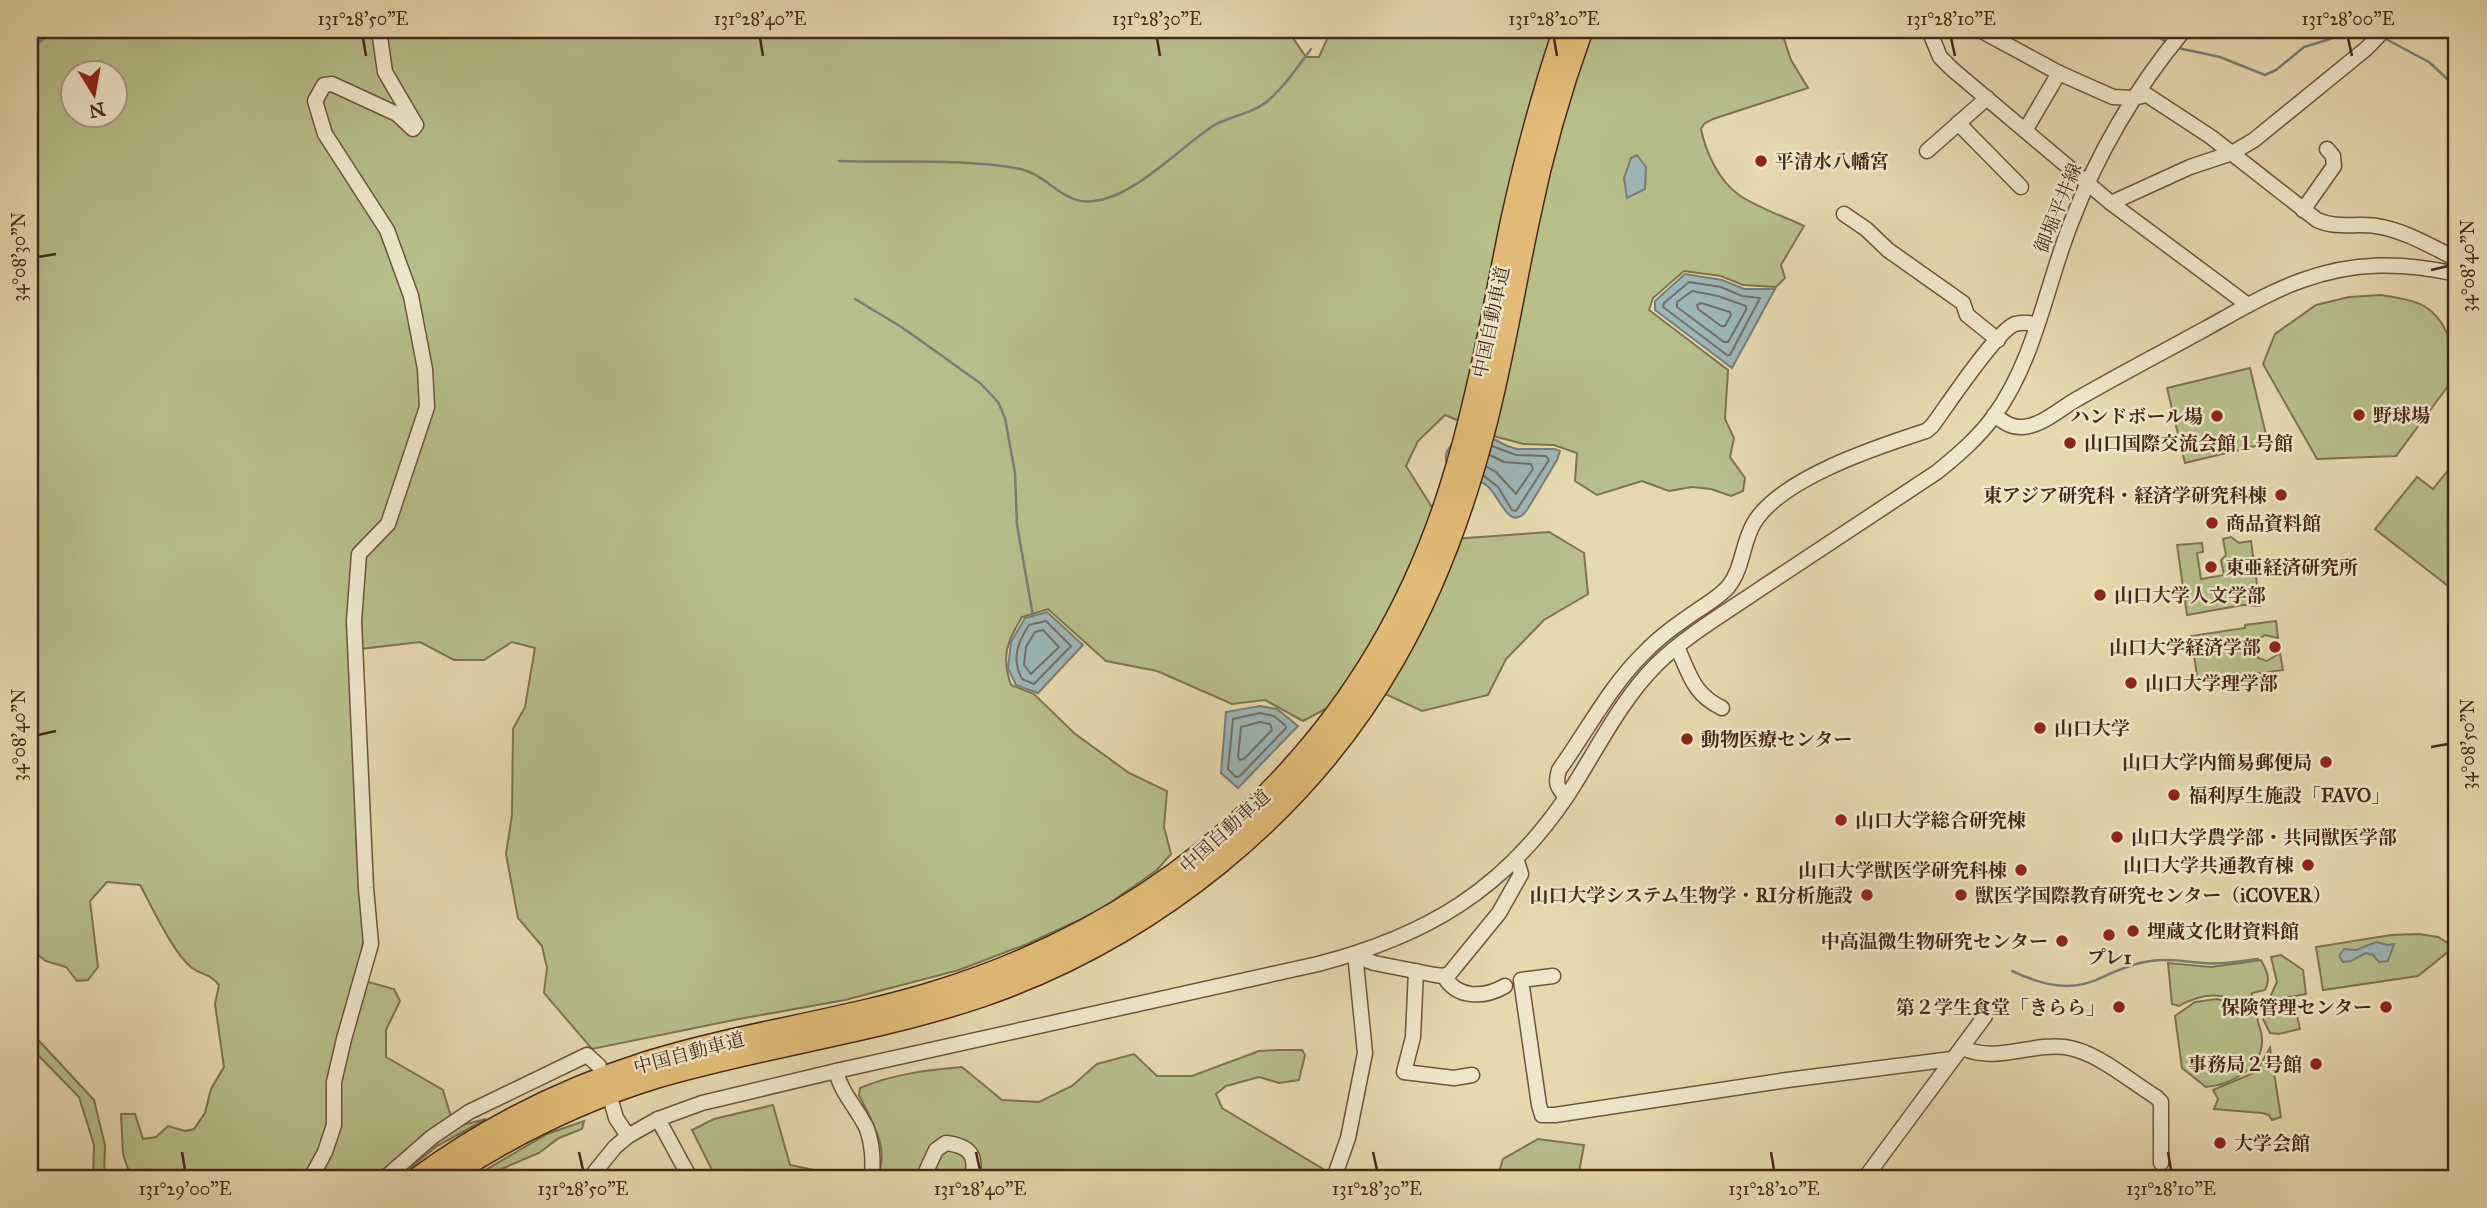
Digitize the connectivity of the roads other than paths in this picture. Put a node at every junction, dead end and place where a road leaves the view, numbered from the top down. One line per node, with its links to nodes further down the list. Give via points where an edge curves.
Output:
1 (379, 30): 48 (street, via 385,72 415,120 413,129 397,114 332,84 324,85 314,101 325,134 387,230 411,296 427,407 388,524 359,554 355,658 372,944 334,1082 334,1125)
2 (1564, 30): 27 (highway, 中国自動車道, via 1529,147)
3 (1582, 30): 27 (highway, 中国自動車道, via 1560,93)
4 (1929, 30): 9 (street, via 1940,57)
5 (1980, 30): 8 (street)
6 (2184, 30): 10 (street, 御堀平井線)
7 (2380, 34): 15 (street, via 2279,120)
8 (2059, 73): 10 (street, via 2113,97); 12 (street)
9 (1987, 98): 11 (street); 12 (street)
10 (2133, 98): 15 (street, via 2147,95); 16 (street, 御堀平井線)
11 (1958, 123): 14 (street); 17 (street)
12 (2026, 130): 16 (street)
13 (2327, 149): 19 (street, via 2334,166)
14 (1927, 151)
15 (2232, 153): 18 (street); 19 (street)
16 (2088, 182): 18 (street); 24 (street, 御堀平井線)
17 (2021, 187)
18 (2111, 203): 23 (street)
19 (2303, 211): 21 (street, via 2329,225 2389,229)
20 (1844, 215): 25 (street, via 1963,303 1967,315)
21 (2457, 259)
22 (2457, 274): 23 (street, via 2399,265 2342,270 2302,280)
23 (2248, 305): 26 (street, via 2036,424 2010,426)
24 (2037, 325): 25 (street, via 2015,324); 26 (street, 御堀平井線)
25 (1998, 340): 31 (street, via 1926,431 1846,460 1768,504 1747,537 1729,585 1661,637 1617,685 1559,770 1556,783)
26 (1994, 415): 29 (street, 御堀平井線, via 1961,453 1937,472)
27 (1478, 423): 28 (highway, 中国自動車道)
28 (1459, 490): 50 (highway, 中国自動車道, via 1366,673 1320,737 1224,836 1139,900 1059,945 975,979 886,1006 647,1062 594,1082 486,1132); 51 (highway, 中国自動車道, via 1440,565 1382,679 1301,785 1227,856 1176,895 1104,941 982,996 709,1063 600,1096 497,1146)
29 (1677, 647): 30 (street, via 1697,691); 31 (street, 御堀平井線, via 1627,700)
30 (1722, 708)
31 (1566, 797): 32 (street, 御堀平井線)
32 (1516, 859): 33 (street, 御堀平井線, via 1435,921); 36 (street, via 1521,874 1499,913)
33 (1358, 955): 34 (street); 42 (street, 御堀平井線); 57 (street, via 1365,1052 1349,1138)
34 (1416, 971): 36 (street); 43 (street, via 1413,1037 1404,1072 1454,1078)
35 (1553, 975): 40 (street, via 1521,980 1542,1115)
36 (1444, 976): 37 (street, via 1469,995 1481,996)
37 (1505, 986)
38 (1984, 1016): 39 (street)
39 (1962, 1048): 40 (street); 47 (street, via 1992,1055 2050,1046 2086,1052 2161,1102)
40 (1952, 1059): 58 (street)
41 (598, 1066): 49 (street, via 587,1055 469,1112)
42 (836, 1071): 45 (street, 御堀平井線, via 702,1103); 54 (street, via 873,1148)
43 (1472, 1075)
44 (612, 1104): 46 (street)
45 (658, 1119): 46 (street, 御堀平井線); 53 (street)
46 (628, 1136): 52 (street, 御堀平井線)
47 (2161, 1163)
48 (311, 1178)
49 (386, 1178)
50 (418, 1178)
51 (446, 1178)
52 (590, 1178)
53 (690, 1178)
54 (872, 1178)
55 (923, 1178): 56 (street, via 936,1150 946,1143 969,1150 974,1160)
56 (972, 1178)
57 (1334, 1178)
58 (1865, 1178)

